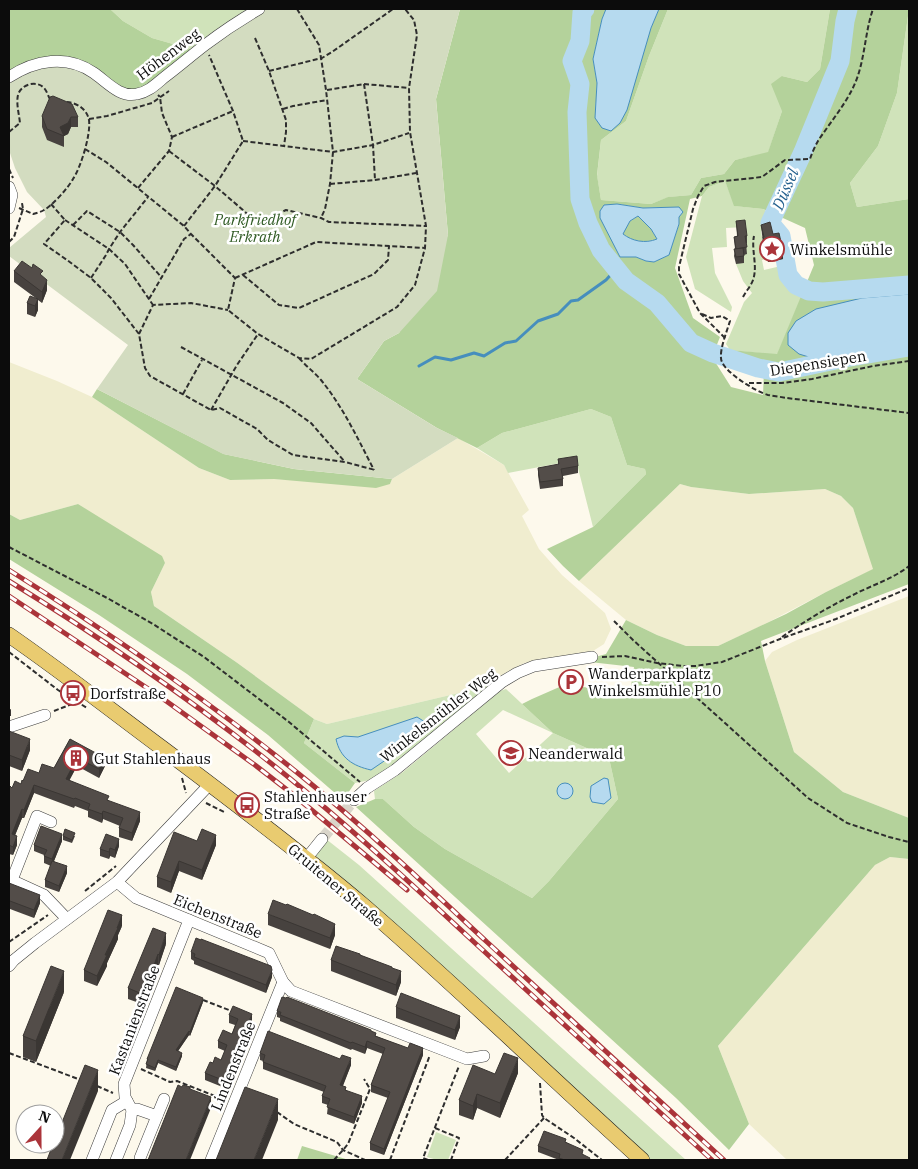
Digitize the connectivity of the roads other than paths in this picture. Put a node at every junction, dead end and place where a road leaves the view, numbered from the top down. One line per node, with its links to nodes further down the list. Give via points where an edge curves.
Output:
1 (259, 9): 2 (street, Höhenweg, via 205,45 150,89 137,94 117,90 87,68 68,62 41,62)
2 (9, 77)
3 (9, 187): 4 (street, via 12,195)
4 (9, 206)
5 (9, 635): 9 (main road, Gruitener Straße)
6 (592, 657): 10 (street, Winkelsmühler Weg, via 534,666 502,682)
7 (45, 715): 8 (street)
8 (9, 727)
9 (210, 784): 13 (main road, Gruitener Straße); 15 (street)
10 (354, 800)
11 (51, 822): 14 (street, via 37,816)
12 (322, 840): 13 (street)
13 (306, 859): 28 (main road, Gruitener Straße, via 365,907)
14 (10, 879): 16 (street, via 44,895)
15 (117, 882): 16 (street); 17 (street, Eichenstraße, via 136,898)
16 (67, 919): 18 (street)
17 (189, 920): 19 (street, Eichenstraße, via 269,953); 22 (street, Kastanienstraße, via 124,1084)
18 (9, 966)
19 (283, 982): 20 (street, Eichenstraße, via 291,991 462,1057); 27 (street, Lindenstraße)
20 (484, 1056)
21 (164, 1099): 23 (street)
22 (128, 1103): 23 (street); 25 (street, via 112,1110); 26 (street, Kastanienstraße, via 130,1124)
23 (157, 1116): 24 (street)
24 (140, 1158)
25 (92, 1160)
26 (116, 1160)
27 (211, 1160)
28 (642, 1160)

